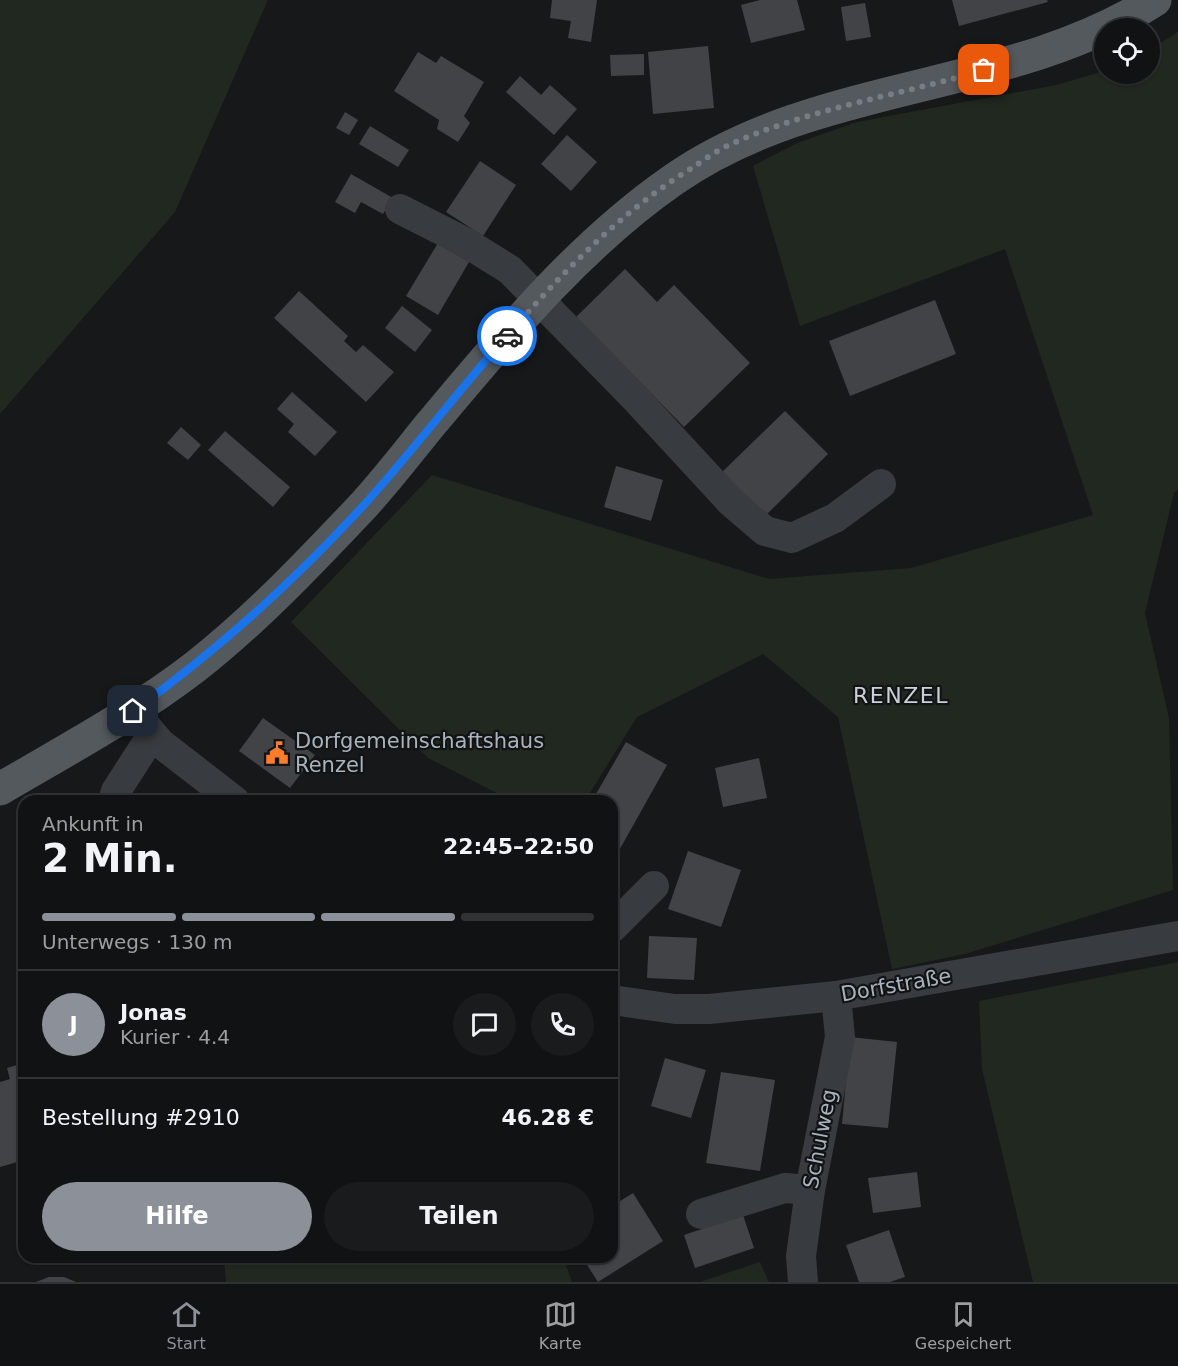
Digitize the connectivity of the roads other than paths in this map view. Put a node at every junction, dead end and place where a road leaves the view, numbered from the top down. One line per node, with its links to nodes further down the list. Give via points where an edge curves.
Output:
1 (1155, 0): 3 (main road, via 1064,46 964,76 807,115 729,145 672,180 614,225)
2 (400, 209): 3 (street, via 510,270)
3 (540, 298): 4 (street, via 731,502 765,531 792,538 835,518); 5 (main road, via 363,505)
4 (881, 484)
5 (142, 723): 6 (main road); 7 (street); 8 (street)
6 (0, 789)
7 (115, 795)
8 (227, 795)
9 (654, 886): 10 (street)
10 (618, 922)
11 (1178, 936): 12 (street, Dorfstraße)
12 (836, 996): 13 (street, Dorfstraße, via 709,1009 675,1009); 14 (street, Schulweg, via 840,1037)
13 (618, 1001)
14 (810, 1190): 15 (street, via 785,1188); 16 (street, Schulweg, via 801,1256)
15 (701, 1214)
16 (803, 1282)

